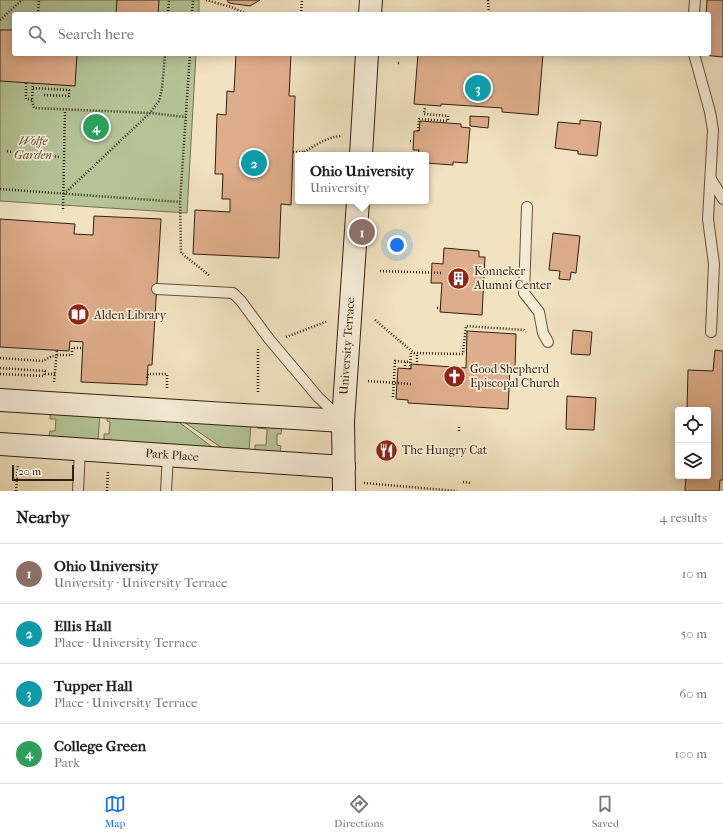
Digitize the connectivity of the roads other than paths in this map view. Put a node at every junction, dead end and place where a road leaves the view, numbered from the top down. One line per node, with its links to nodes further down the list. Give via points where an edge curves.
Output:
1 (371, 0): 3 (street)
2 (695, 0): 4 (lane)
3 (370, 12)
4 (694, 12)
5 (367, 56): 7 (street)
6 (695, 56): 8 (lane, via 713,130)
7 (360, 152)
8 (711, 179): 9 (lane); 12 (lane, via 708,219)
9 (723, 199)
10 (358, 204): 17 (street, University Terrace)
11 (527, 207): 15 (lane, via 524,293 539,312 543,333)
12 (718, 265): 14 (lane)
13 (157, 289): 17 (lane, via 233,294 318,397)
14 (711, 332)
15 (548, 342)
16 (0, 400): 17 (street)
17 (343, 421): 21 (street, University Terrace)
18 (0, 444): 19 (street, Park Place)
19 (80, 449): 20 (street, Park Place); 23 (lane)
20 (168, 455): 21 (street, Park Place); 24 (lane)
21 (344, 467): 22 (street, University Terrace)
22 (353, 487)
23 (78, 491)
24 (166, 491)

